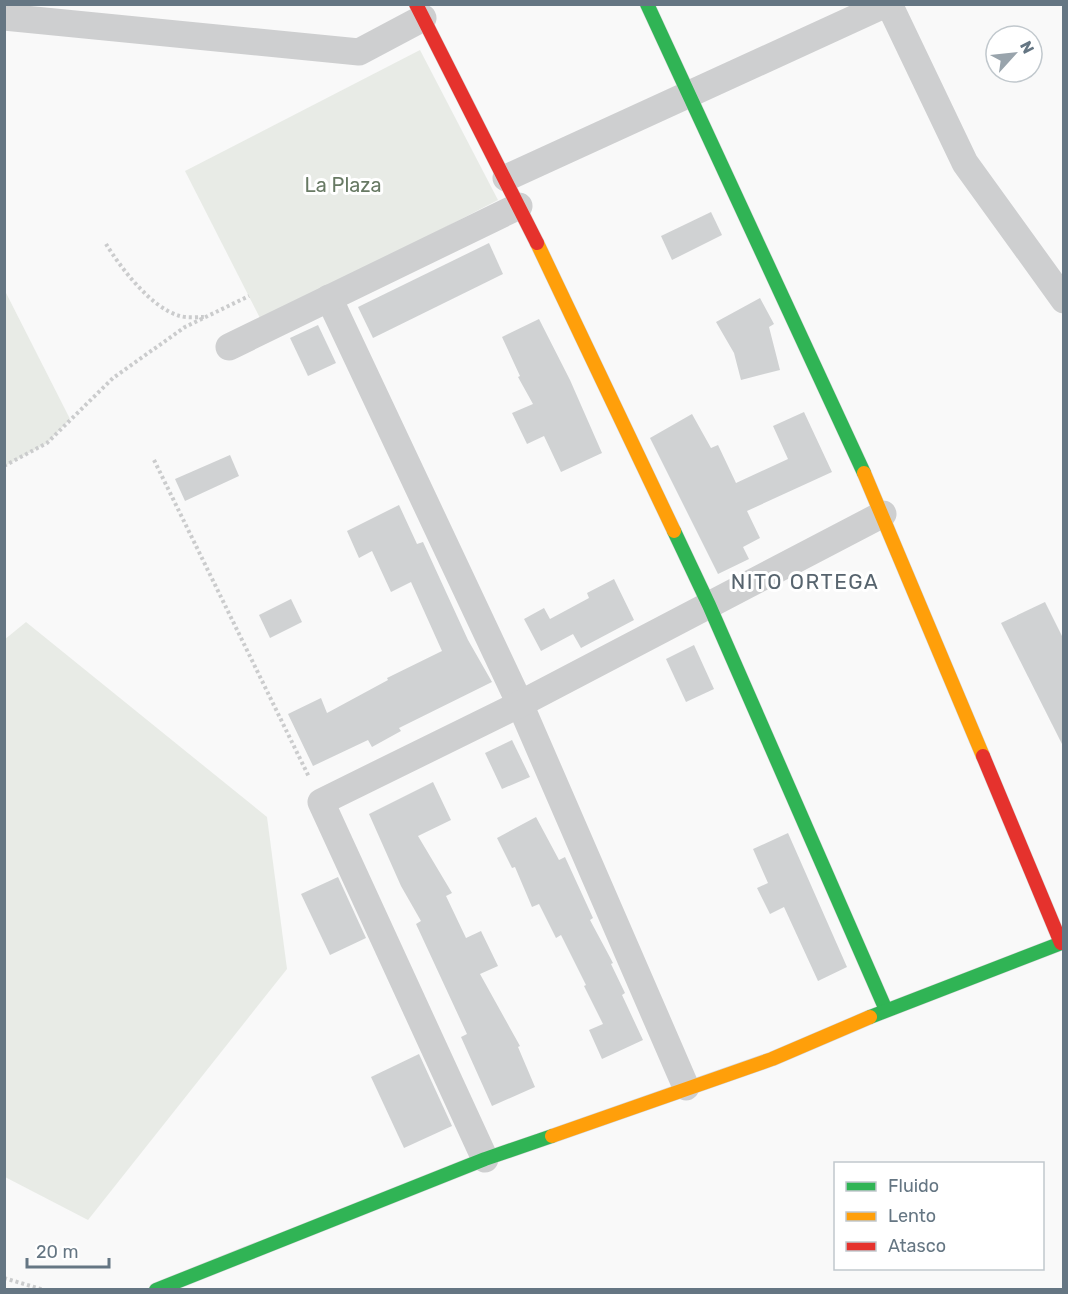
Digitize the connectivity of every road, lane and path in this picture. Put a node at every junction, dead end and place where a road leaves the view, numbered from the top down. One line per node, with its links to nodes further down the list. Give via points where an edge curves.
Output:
1 (647, 4): 6 (street)
2 (888, 4): 6 (street); 12 (street, via 965,163)
3 (419, 11): 4 (street, via 359,52); 7 (street)
4 (57, 15): 5 (street)
5 (4, 17)
6 (689, 93): 7 (street); 17 (street)
7 (506, 178): 8 (street)
8 (519, 206): 11 (street); 18 (street)
9 (106, 244): 13 (path, via 125,274 162,305 180,316)
10 (249, 296): 13 (path)
11 (329, 298): 14 (street); 19 (street)
12 (1064, 300)
13 (208, 317): 16 (path, via 185,327 112,378 47,443)
14 (229, 347)
15 (154, 460): 20 (path)
16 (4, 466)
17 (883, 514): 18 (street); 21 (street)
18 (709, 605): 19 (street); 22 (street)
19 (520, 704): 20 (street); 23 (street)
20 (321, 802): 24 (street)
21 (1062, 942): 22 (street)
22 (886, 1010): 23 (street, via 772,1059)
23 (686, 1087): 24 (street)
24 (485, 1159): 27 (street)
25 (4, 1278): 26 (path)
26 (44, 1290)
27 (156, 1290)

